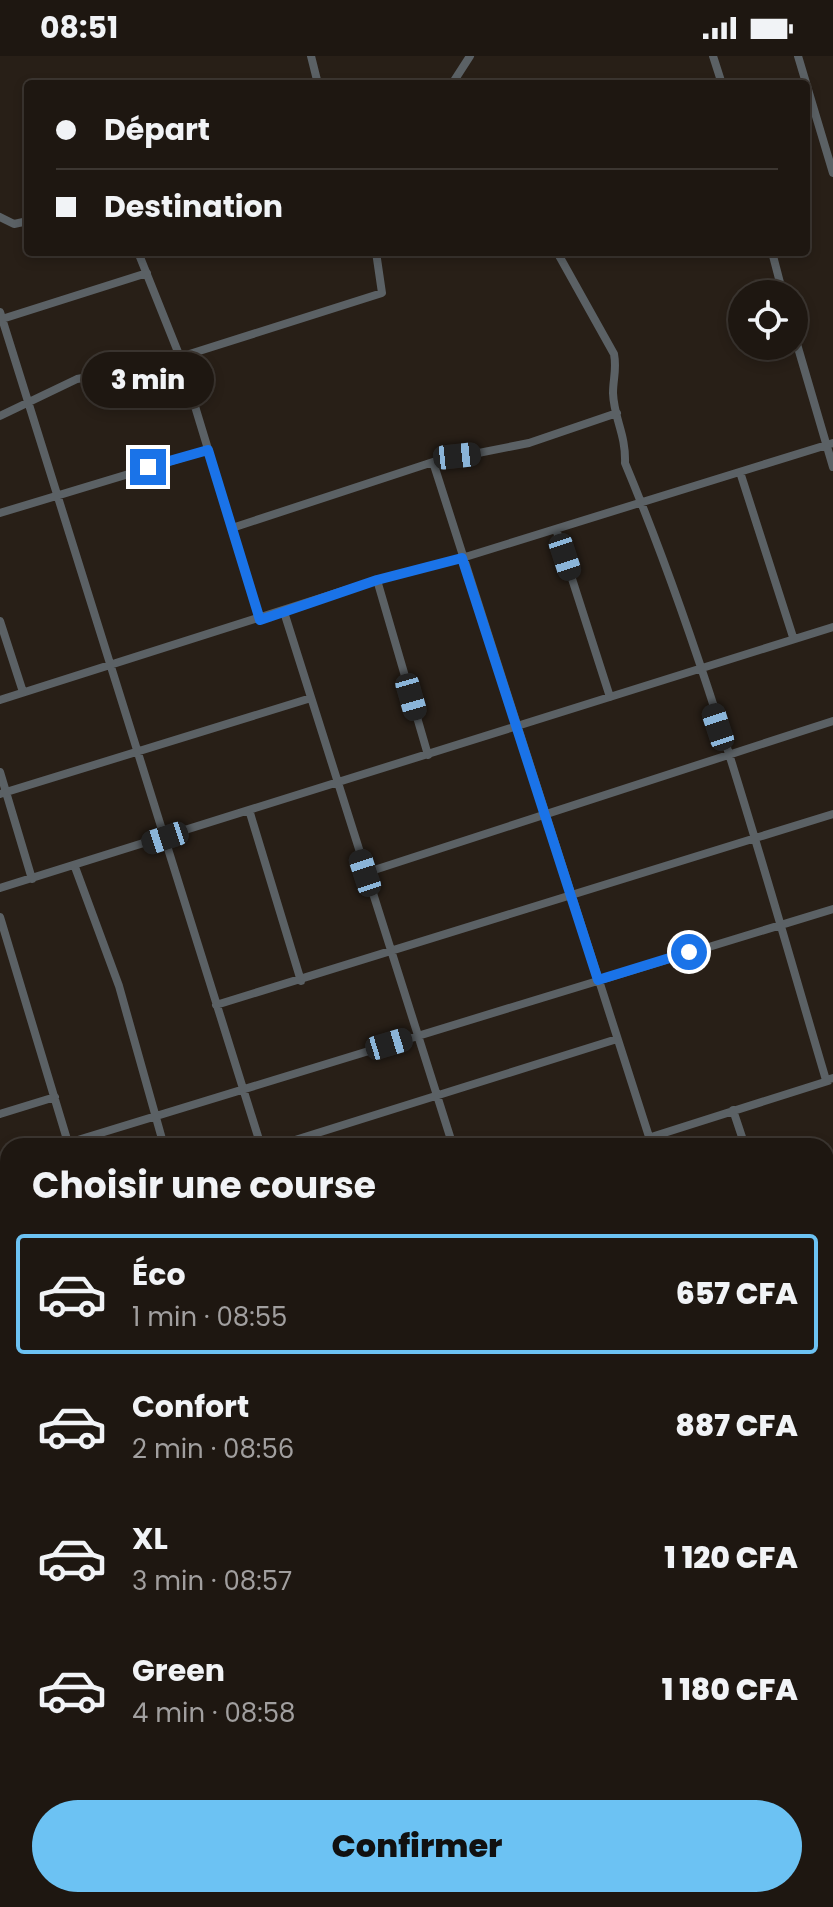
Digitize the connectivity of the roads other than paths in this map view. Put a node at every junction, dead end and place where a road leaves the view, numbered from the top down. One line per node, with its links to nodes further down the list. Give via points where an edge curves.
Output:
1 (311, 56): 5 (street)
2 (470, 56): 6 (street)
3 (713, 56): 7 (street)
4 (798, 56): 8 (street)
5 (317, 80)
6 (455, 80)
7 (721, 80)
8 (805, 80)
9 (810, 96): 10 (street)
10 (833, 173)
11 (0, 217): 12 (street, via 14,224)
12 (24, 222)
13 (140, 256): 17 (street)
14 (377, 256): 20 (street, via 382,293)
15 (559, 256): 23 (street, via 614,354)
16 (773, 256): 18 (street)
17 (147, 273): 19 (street); 20 (street)
18 (779, 280)
19 (1, 316): 22 (street)
20 (180, 357): 22 (street, via 77,379); 26 (street)
21 (802, 360): 25 (street)
22 (30, 405): 24 (street); 30 (street)
23 (617, 413): 27 (street, via 529,443); 31 (street, via 626,440 625,463)
24 (0, 416)
25 (829, 445): 28 (street); 29 (street)
26 (208, 450): 30 (street); 33 (street)
27 (433, 462): 33 (street); 35 (street)
28 (833, 467)
29 (740, 472): 31 (street); 41 (street)
30 (58, 494): 32 (street); 42 (street)
31 (641, 502): 34 (street); 43 (street)
32 (0, 513)
33 (232, 528): 38 (street)
34 (556, 529): 35 (street); 45 (street)
35 (462, 558): 36 (street); 49 (street)
36 (377, 580): 37 (street); 51 (street)
37 (284, 612): 38 (street); 46 (street)
38 (260, 620): 42 (street)
39 (0, 621): 44 (street)
40 (833, 627): 41 (street)
41 (793, 637): 43 (street)
42 (112, 663): 44 (street); 50 (street)
43 (700, 671): 45 (street); 52 (street)
44 (23, 692): 47 (street)
45 (610, 697): 49 (street)
46 (311, 698): 50 (street); 54 (street)
47 (0, 700)
48 (833, 721): 52 (street)
49 (518, 726): 51 (street); 56 (street)
50 (139, 751): 55 (street); 59 (street)
51 (428, 755): 54 (street)
52 (727, 755): 56 (street); 60 (street)
53 (0, 772): 55 (street)
54 (337, 785): 57 (street); 62 (street)
55 (3, 793): 63 (street)
56 (545, 812): 62 (street); 65 (street)
57 (250, 813): 59 (street); 71 (street)
58 (833, 814): 60 (street)
59 (165, 838): 61 (street); 72 (street)
60 (755, 839): 65 (street); 68 (street)
61 (75, 867): 63 (street); 81 (street, via 119,986)
62 (365, 873): 69 (street)
63 (32, 879): 64 (street)
64 (0, 888)
65 (572, 897): 69 (street); 70 (street)
66 (833, 909): 68 (street)
67 (0, 917): 77 (street)
68 (780, 925): 70 (street); 75 (street)
69 (391, 952): 71 (street); 73 (street)
70 (598, 980): 73 (street); 74 (street)
71 (301, 981): 72 (street)
72 (216, 1005): 76 (street)
73 (418, 1035): 76 (street); 78 (street)
74 (617, 1039): 78 (street); 88 (street)
75 (831, 1080): 79 (street)
76 (244, 1089): 81 (street); 85 (street)
77 (55, 1097): 80 (street); 82 (street)
78 (438, 1097): 86 (street); 87 (street)
79 (733, 1110): 89 (street); 90 (street)
80 (0, 1114)
81 (155, 1118): 83 (street); 84 (street)
82 (66, 1138)
83 (91, 1138)
84 (161, 1138)
85 (259, 1138)
86 (302, 1138)
87 (451, 1138)
88 (649, 1138)
89 (660, 1138)
90 (742, 1138)

